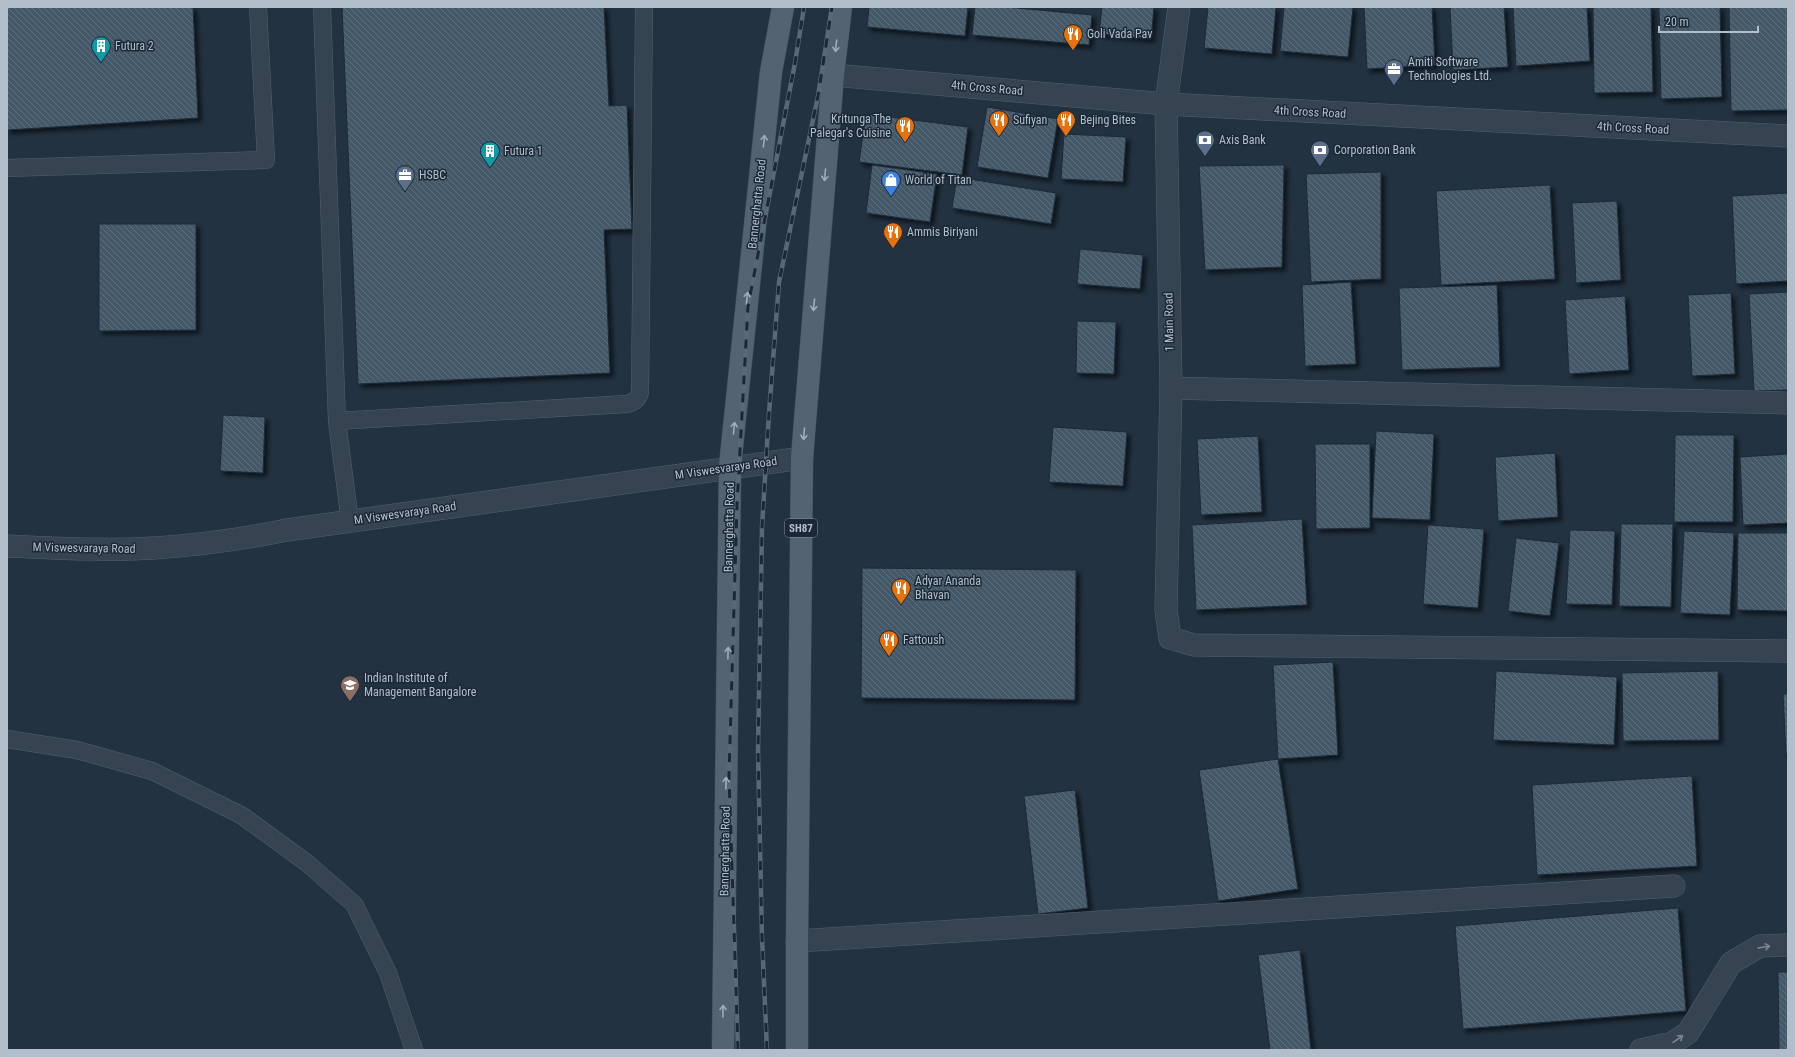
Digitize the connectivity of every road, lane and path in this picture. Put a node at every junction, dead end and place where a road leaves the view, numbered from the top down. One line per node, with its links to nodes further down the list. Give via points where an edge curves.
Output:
1 (258, 7): 10 (lane, via 266,160)
2 (322, 7): 13 (lane)
3 (644, 7): 13 (lane, via 638,398 627,404)
4 (783, 7): 15 (main road, Bannerghatta Road, one-way to 4, via 771,72)
5 (841, 7): 7 (main road, SH87, one-way to 7)
6 (1179, 7): 8 (street, 1 Main Road)
7 (833, 75): 8 (street, 4th Cross Road); 14 (main road, SH87, one-way to 14)
8 (1166, 104): 9 (street, 4th Cross Road); 11 (street, 1 Main Road)
9 (1788, 136)
10 (7, 168)
11 (1171, 388): 12 (street); 18 (street, 1 Main Road, via 1166,610 1170,638 1194,645)
12 (1788, 403)
13 (337, 421): 16 (lane)
14 (802, 458): 15 (street, M Viswesvaraya Road); 21 (main road, SH87)
15 (730, 466): 16 (street, M Viswesvaraya Road); 24 (main road, Bannerghatta Road, one-way to 15)
16 (350, 522): 17 (street, M Viswesvaraya Road, via 219,542 153,548)
17 (7, 546)
18 (1788, 651)
19 (7, 739): 23 (lane, via 78,750 152,771 241,815 307,863 354,904 388,973)
20 (1674, 886): 21 (street)
21 (796, 941): 25 (main road, SH87)
22 (1788, 945): 26 (street, one-way to 22, via 1672,1043 1688,1033 1731,964 1760,946)
23 (414, 1050)
24 (723, 1050)
25 (797, 1050)
26 (1641, 1050)

